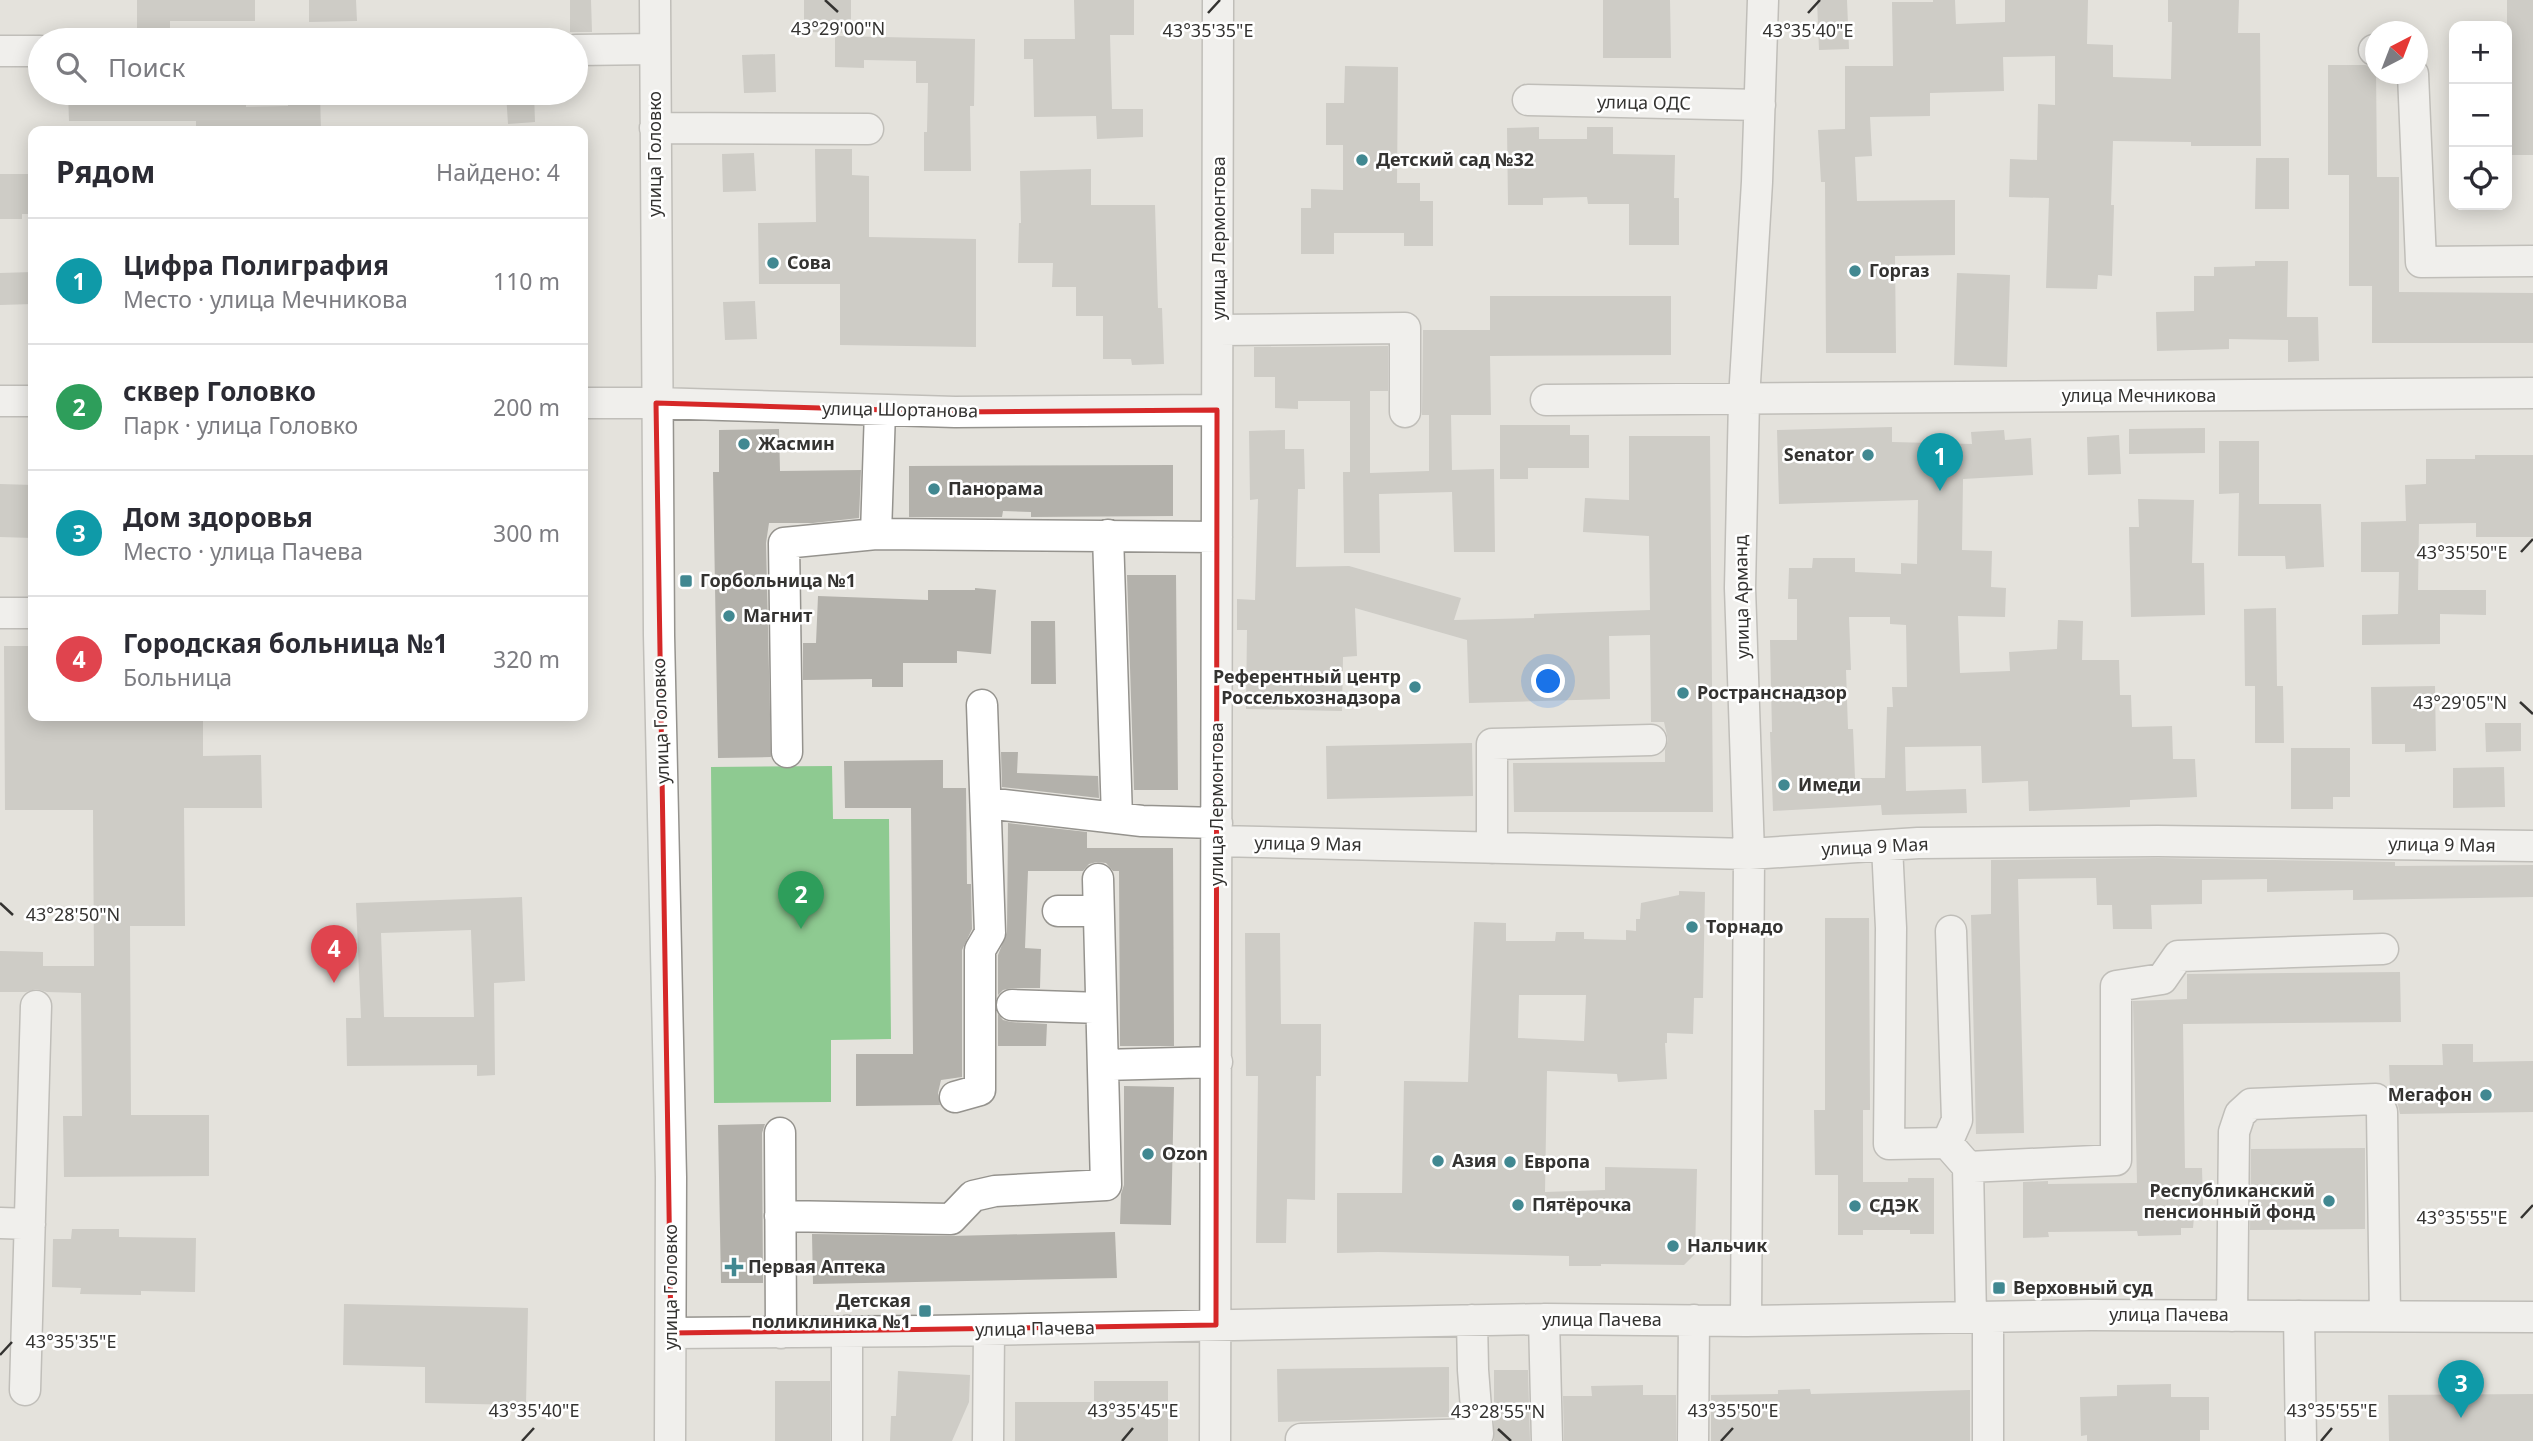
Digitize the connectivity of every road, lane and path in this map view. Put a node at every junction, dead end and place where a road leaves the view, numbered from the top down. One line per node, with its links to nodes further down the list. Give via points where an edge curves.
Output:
1 (655, 0): 4 (street, улица Головко)
2 (1218, 0): 14 (street, улица Лермонтова)
3 (1763, 0): 10 (street, улица Арманд)
4 (655, 49): 5 (street); 11 (street, улица Головко)
5 (588, 50)
6 (0, 51): 7 (street)
7 (28, 51)
8 (2413, 84): 13 (street, via 2421,262)
9 (1528, 100): 10 (street, улица ОДС)
10 (1760, 105): 16 (street, улица Арманд)
11 (655, 128): 12 (street); 21 (street, улица Головко)
12 (868, 129)
13 (2533, 261)
14 (1219, 330): 23 (street, улица Лермонтова); 24 (street, via 1405,328)
15 (2533, 393): 16 (street, улица Мечникова)
16 (1744, 399): 17 (street, улица Мечникова); 39 (street, улица Арманд, via 1740,588)
17 (1546, 400)
18 (0, 401): 19 (street)
19 (28, 401)
20 (588, 403): 21 (street, улица Шортанова)
21 (656, 403): 22 (street, улица Шортанова); 69 (street, улица Головко)
22 (880, 410): 23 (street, улица Шортанова); 25 (street)
23 (1217, 411): 27 (street, улица Лермонтова)
24 (1405, 412)
25 (876, 534): 26 (street); 32 (street, via 785,543)
26 (1108, 535): 27 (street); 34 (street)
27 (1217, 537): 35 (street, улица Лермонтова)
28 (0, 613): 29 (street)
29 (28, 613)
30 (982, 705): 33 (street)
31 (1651, 740): 38 (street, via 1492,744)
32 (787, 752)
33 (986, 803): 34 (street, улица 9 Мая); 50 (street, via 990,933 981,950 980,1090)
34 (1117, 818): 35 (street, улица 9 Мая)
35 (1217, 832): 38 (street, улица 9 Мая); 48 (street, улица Лермонтова)
36 (1887, 846): 37 (street, улица 9 Мая, via 2158,841); 39 (street, улица 9 Мая); 52 (street, via 1889,1144)
37 (2533, 846)
38 (1492, 848): 39 (street, улица 9 Мая)
39 (1749, 854): 65 (street, улица Арманд)
40 (1098, 880): 42 (street)
41 (1058, 911): 42 (street)
42 (1098, 911): 47 (street)
43 (1951, 931): 52 (street, via 1957,1119)
44 (2383, 949): 53 (street, via 2178,956 2162,979 2116,986 2116,1160)
45 (1012, 1005): 47 (street)
46 (36, 1006): 56 (street)
47 (1101, 1008): 49 (street)
48 (1217, 1062): 49 (street); 66 (street, улица Лермонтова)
49 (1102, 1065): 54 (street, via 1107,1185 995,1191 973,1196 951,1219)
50 (955, 1097)
51 (780, 1133): 54 (street)
52 (1947, 1143): 53 (street)
53 (1968, 1167): 60 (street)
54 (780, 1216): 70 (street)
55 (0, 1223): 56 (street)
56 (30, 1224): 71 (street)
57 (2300, 1315): 58 (street, улица Пачева); 59 (street, улица Пачева); 82 (street)
58 (2232, 1316): 59 (street, via 2234,1132 2240,1114 2250,1104 2376,1100 2382,1112); 60 (street, улица Пачева)
59 (2385, 1316): 61 (street, улица Пачева)
60 (1979, 1317): 65 (street, улица Пачева); 81 (street)
61 (2533, 1317)
62 (1544, 1319): 63 (street, улица Пачева); 64 (street, улица Пачева); 79 (street)
63 (1472, 1320): 66 (street, улица Пачева); 72 (street)
64 (1694, 1320): 65 (street, улица Пачева); 80 (street)
65 (1746, 1321)
66 (1216, 1325): 67 (street, улица Пачева); 78 (street, улица Лермонтова)
67 (989, 1330): 68 (street, улица Пачева); 77 (street)
68 (847, 1331): 70 (street, улица Пачева); 76 (street)
69 (671, 1333): 70 (street, улица Пачева); 75 (street, улица Головко)
70 (781, 1333)
71 (25, 1390)
72 (1479, 1437): 74 (street)
73 (1301, 1439): 74 (street)
74 (1351, 1440)
75 (670, 1441)
76 (846, 1441)
77 (988, 1441)
78 (1215, 1441)
79 (1547, 1441)
80 (1693, 1441)
81 (1988, 1441)
82 (2301, 1441)

